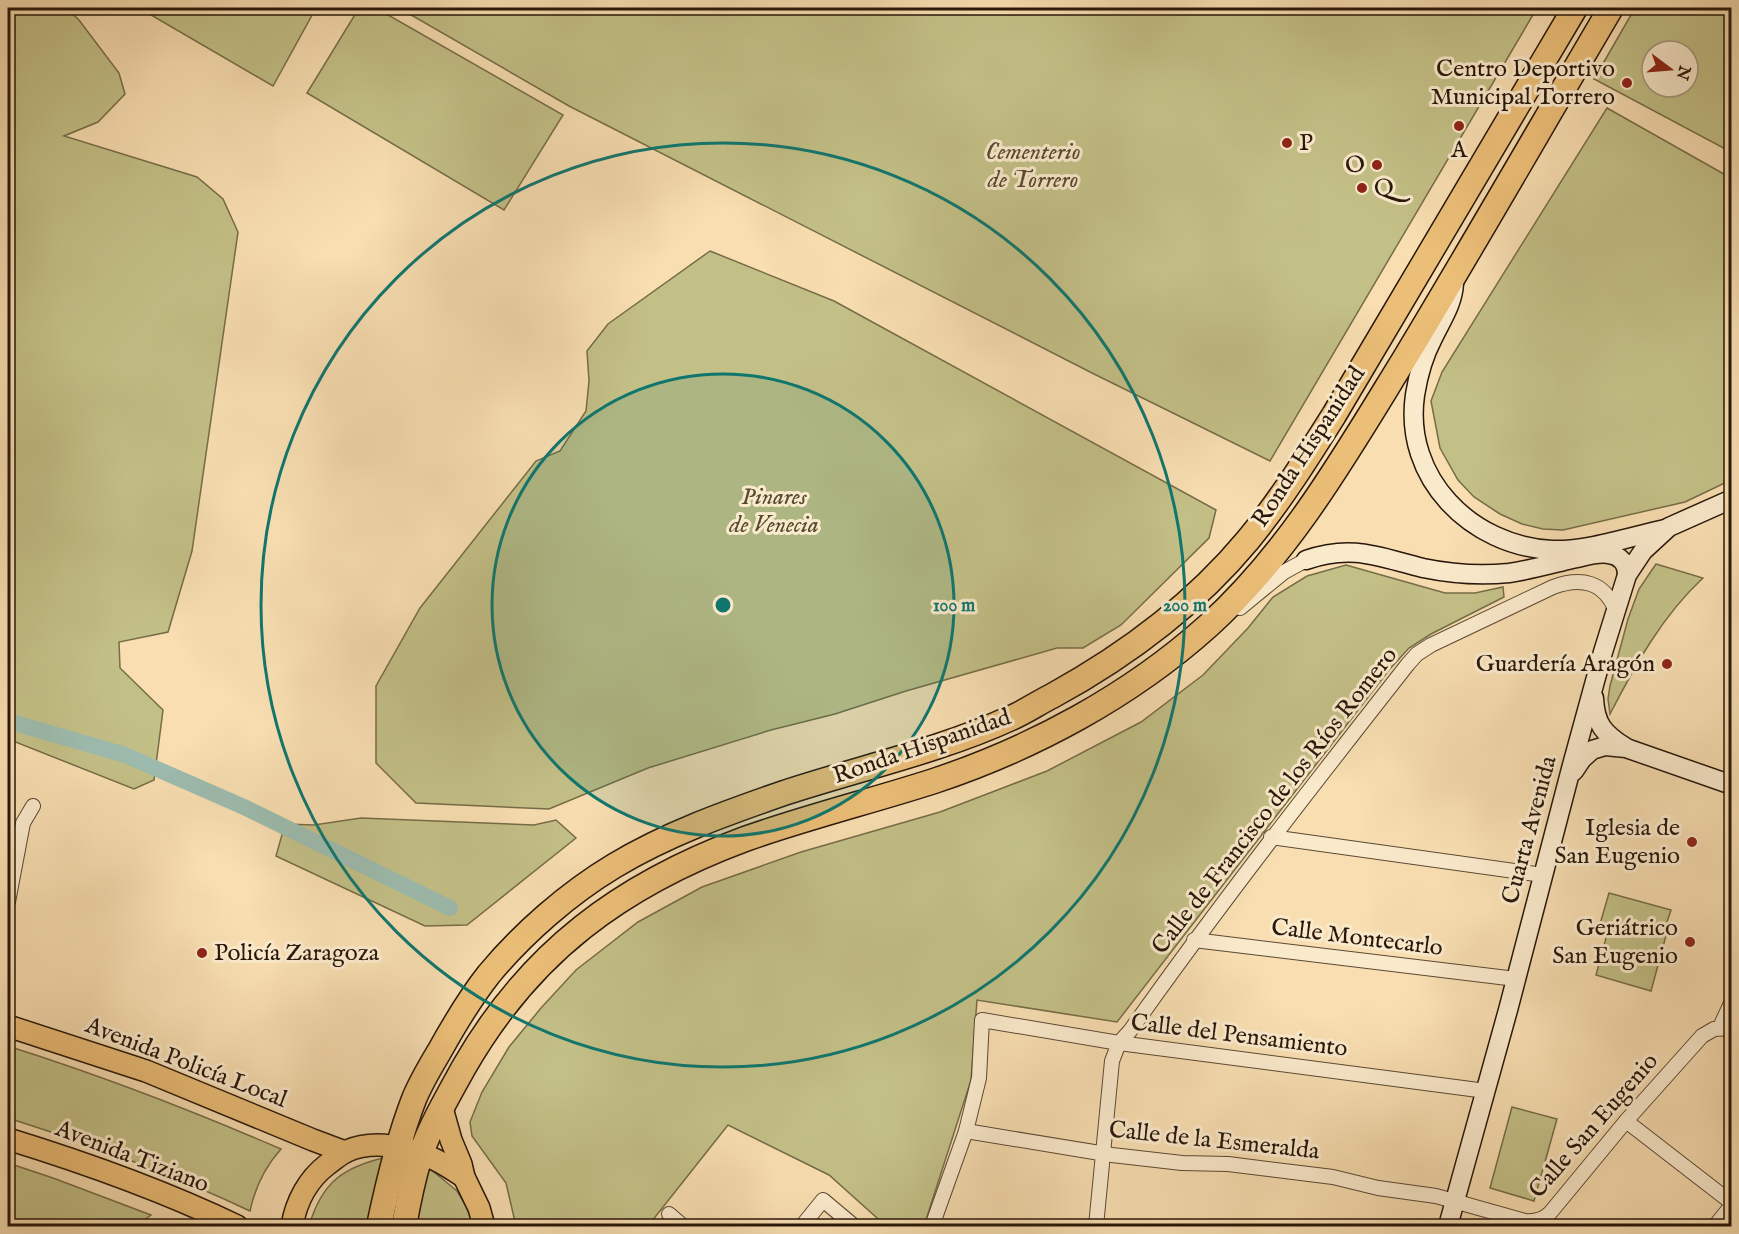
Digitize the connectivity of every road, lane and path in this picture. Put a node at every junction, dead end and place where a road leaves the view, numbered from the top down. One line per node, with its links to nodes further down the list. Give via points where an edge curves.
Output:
1 (1575, 8): 29 (highway, Ronda Hispanidad, via 1298,472 1248,540 1203,588 1112,661 1012,718 732,812 675,834 614,866 524,936 489,975 454,1025 421,1084)
2 (1611, 8): 3 (highway, Ronda Hispanidad)
3 (1454, 276): 5 (street, via 1451,302 1427,352 1414,409 1418,449 1448,502 1488,533 1541,549 1567,550); 9 (highway, Ronda Hispanidad, via 1309,509 1260,571)
4 (1731, 499): 5 (street, Cuarta Avenida)
5 (1669, 527): 7 (street, Cuarta Avenida, via 1643,551)
6 (1306, 560): 7 (street, via 1352,552 1471,575 1512,572 1606,553 1623,562); 9 (street, via 1284,572 1231,615)
7 (1627, 575): 8 (street, Cuarta Avenida)
8 (1616, 611): 10 (street, Cuarta Avenida); 15 (street, Calle de Francisco de los Ríos Romero, via 1607,594 1584,582 1569,581 1424,649)
9 (1207, 626): 25 (highway, Ronda Hispanidad, via 1173,655 1085,715 1025,746 938,780 745,839 632,891 547,956 481,1037)
10 (1594, 684): 11 (street, via 1597,718 1608,735); 13 (street, Cuarta Avenida)
11 (1626, 748): 12 (street); 13 (street, via 1605,746 1592,750 1576,767)
12 (1731, 785)
13 (1567, 786): 16 (street, Cuarta Avenida)
14 (33, 806): 17 (street, via 23,823)
15 (1271, 837): 16 (street); 18 (street, Calle de Francisco de los Ríos Romero)
16 (1543, 875): 19 (street, Cuarta Avenida)
17 (8, 902)
18 (1194, 940): 19 (street, Calle Montecarlo); 23 (street, Calle de Francisco de los Ríos Romero)
19 (1516, 979): 24 (street, Cuarta Avenida)
20 (1731, 1001): 22 (street, Calle San Eugenio)
21 (8, 1026): 30 (main road, Avenida Policía Local, via 146,1071)
22 (1728, 1027): 26 (street, Calle San Eugenio, via 1702,1036)
23 (1119, 1043): 24 (street, Calle del Pensamiento); 27 (street, Calle del Pensamiento, via 982,1020 979,1078); 31 (street, via 1112,1061)
24 (1486, 1091): 34 (street, Cuarta Avenida)
25 (442, 1108): 32 (highway, Ronda Hispanidad); 33 (main road)
26 (1626, 1121): 35 (street); 38 (street, Calle San Eugenio)
27 (966, 1131): 31 (street, Calle de la Esmeralda); 46 (street)
28 (8, 1139): 39 (main road, Avenida Tiziano, via 135,1183)
29 (398, 1148): 30 (main road, via 371,1146); 32 (main road); 41 (highway, Ronda Hispanidad)
30 (345, 1152): 40 (main road, via 312,1180 297,1206)
31 (1104, 1152): 34 (street, Calle de la Esmeralda, via 1333,1177); 47 (street)
32 (421, 1154): 33 (main road); 42 (highway, Ronda Hispanidad)
33 (464, 1177): 43 (main road)
34 (1455, 1201): 38 (street, Calle San Eugenio); 48 (street, Cuarta Avenida)
35 (1731, 1204): 49 (street)
36 (669, 1214): 44 (street)
37 (805, 1222): 45 (street, via 823,1200)
38 (1544, 1223)
39 (237, 1227)
40 (292, 1227)
41 (379, 1227)
42 (404, 1227)
43 (484, 1227)
44 (683, 1227)
45 (854, 1227)
46 (932, 1227)
47 (1096, 1227)
48 (1448, 1227)
49 (1715, 1227)

